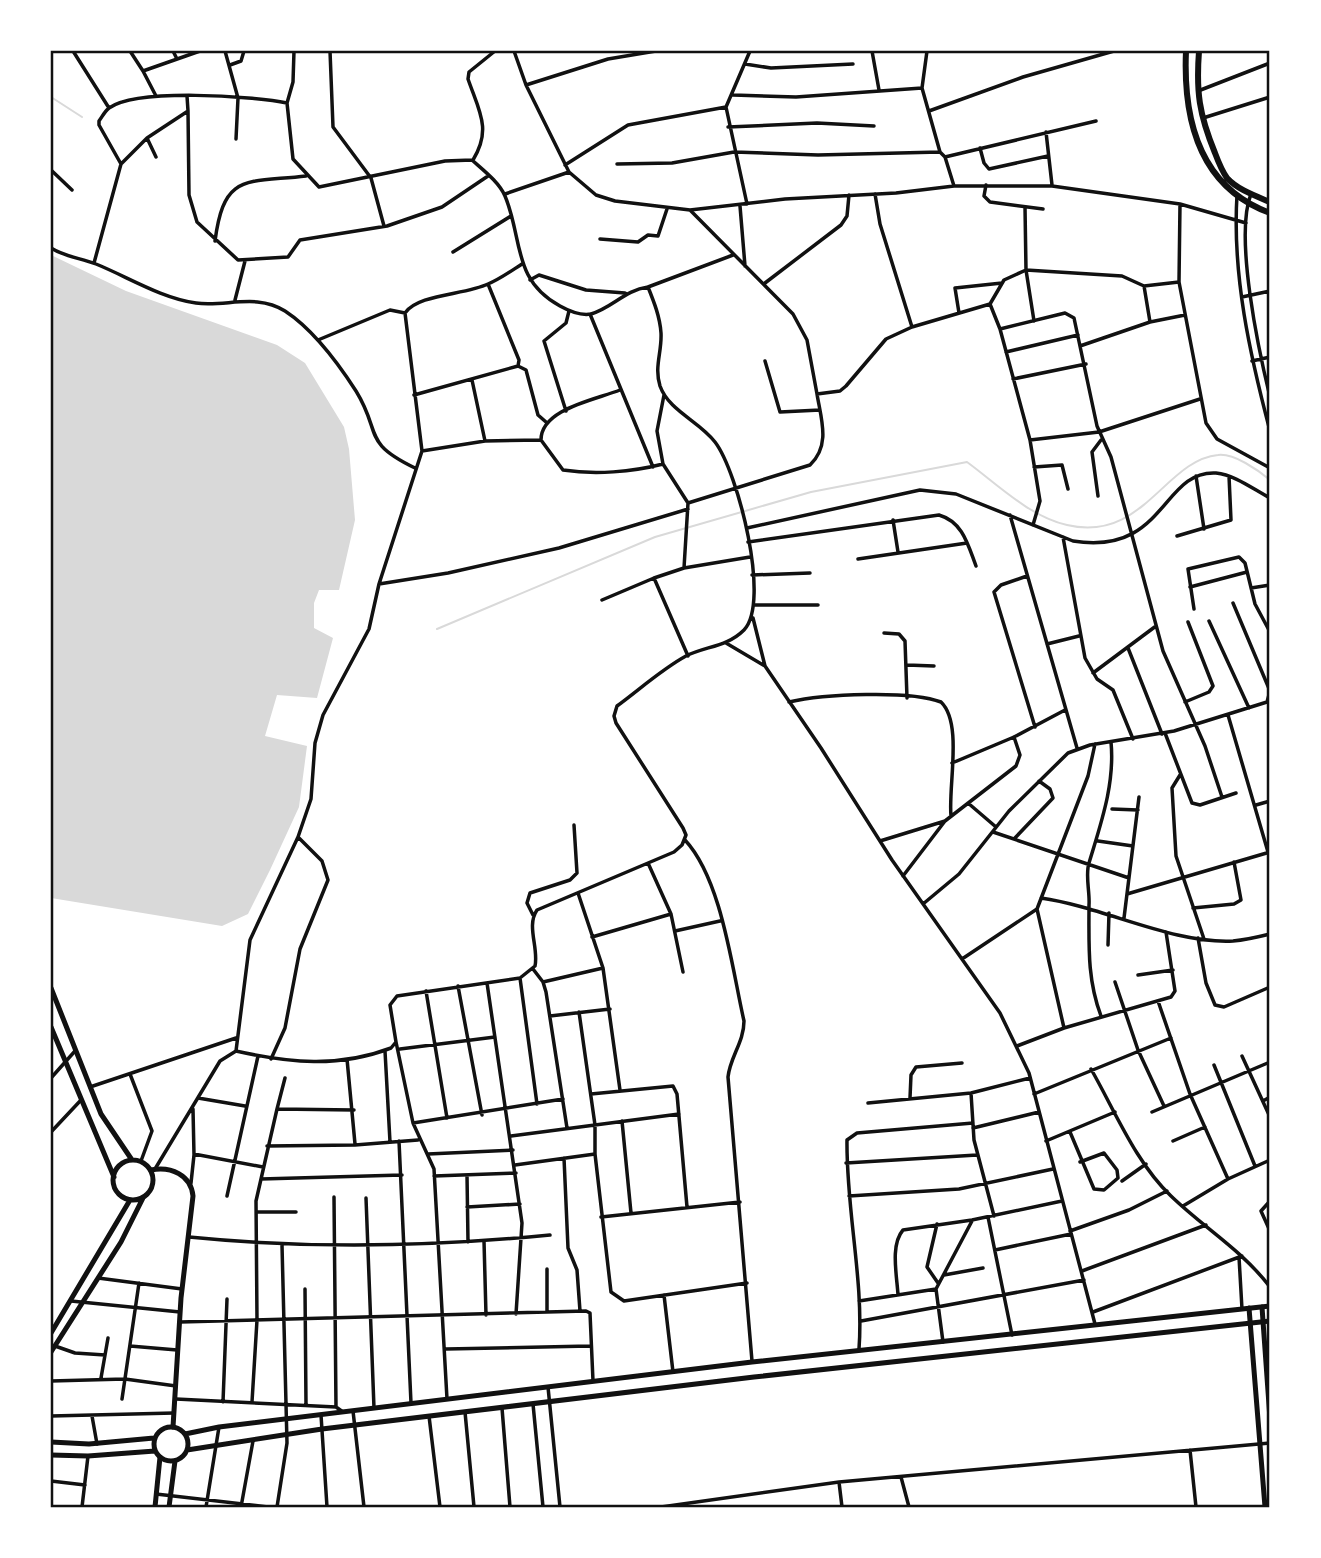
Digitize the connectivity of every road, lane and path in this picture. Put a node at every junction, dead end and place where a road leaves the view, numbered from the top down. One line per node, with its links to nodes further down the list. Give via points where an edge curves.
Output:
1 (73, 51): 35 (street)
2 (130, 51): 23 (street)
3 (173, 51): 18 (street)
4 (200, 51): 18 (street)
5 (225, 51): 22 (street)
6 (244, 51): 22 (street, via 241,61)
7 (294, 51): 33 (street)
8 (330, 51): 59 (street, via 333,127)
9 (495, 51): 51 (street, via 469,72 484,133 483,145)
10 (514, 51): 24 (street)
11 (656, 51): 24 (street, via 608,59)
12 (750, 51): 20 (street)
13 (872, 51): 26 (street)
14 (927, 51): 25 (street)
15 (1114, 51): 37 (street)
16 (1186, 51): 69 (main road, via 1185,91 1193,127 1220,183)
17 (1199, 51): 27 (main road)
18 (176, 57): 23 (street)
19 (1270, 63): 27 (street)
20 (745, 64): 21 (street, via 771,68); 30 (street)
21 (853, 64)
22 (230, 65): 31 (street)
23 (143, 71): 28 (street)
24 (526, 85): 54 (street)
25 (922, 88): 26 (street); 37 (street)
26 (879, 90): 30 (street, via 796,97)
27 (1196, 92): 38 (main road)
28 (156, 96): 29 (street); 35 (street)
29 (187, 96): 31 (street); 36 (street)
30 (733, 96): 34 (street)
31 (238, 97): 33 (street); 44 (street)
32 (1270, 97): 38 (street)
33 (287, 103): 57 (street, via 293,159)
34 (726, 107): 41 (street); 54 (street, via 628,125)
35 (109, 108): 52 (street, via 99,125)
36 (188, 111): 43 (street); 85 (street, via 189,195 197,222)
37 (929, 111): 47 (street)
38 (1200, 119): 63 (main road, via 1227,177)
39 (1096, 121): 42 (street)
40 (874, 126): 41 (street)
41 (728, 127): 46 (street)
42 (1046, 132): 45 (street); 48 (street)
43 (147, 138): 49 (street); 52 (street)
44 (236, 139)
45 (980, 148): 48 (street, via 989,169); 50 (street)
46 (734, 152): 47 (street); 53 (street, via 672,163); 72 (street)
47 (940, 152): 50 (street)
48 (1048, 156): 62 (street)
49 (156, 157)
50 (945, 157): 61 (street)
51 (472, 160): 58 (street); 59 (street, via 445,161)
52 (121, 164): 90 (street)
53 (617, 164)
54 (565, 165): 56 (street)
55 (51, 170): 64 (street)
56 (569, 172): 65 (street); 76 (street, via 596,195)
57 (306, 176): 59 (street, via 319,187); 85 (street, via 245,183 233,190 223,199)
58 (488, 176): 65 (street); 83 (street, via 442,207)
59 (371, 178): 83 (street)
60 (986, 185): 61 (street); 62 (street); 75 (street, via 984,196 990,202)
61 (954, 186): 66 (street)
62 (1052, 186): 73 (street)
63 (1239, 188): 67 (main road); 69 (street)
64 (72, 190)
65 (504, 194): 80 (street)
66 (874, 194): 68 (street); 115 (street)
67 (1251, 194): 70 (main road); 71 (street)
68 (849, 195): 72 (street); 98 (street, via 841,225)
69 (1237, 198): 71 (main road); 81 (street)
70 (1270, 202)
71 (1247, 203): 79 (main road); 82 (street)
72 (747, 204): 74 (street)
73 (1180, 204): 81 (street); 95 (street)
74 (740, 206): 78 (street); 92 (street)
75 (1025, 207): 77 (street); 93 (street)
76 (667, 209): 78 (street); 84 (street, via 658,236 648,235 638,242)
77 (1043, 209)
78 (690, 210): 88 (street)
79 (1270, 213)
80 (511, 216): 87 (street); 91 (street)
81 (1238, 220): 82 (street); 104 (street)
82 (1246, 223): 103 (street)
83 (385, 227): 89 (street, via 303,239 288,257)
84 (600, 239)
85 (215, 241): 89 (street)
86 (51, 248): 90 (street)
87 (453, 252)
88 (733, 255): 92 (street); 100 (street)
89 (245, 261): 105 (street)
90 (94, 263): 105 (street, via 196,303)
91 (522, 264): 94 (street); 97 (street)
92 (745, 266): 98 (street)
93 (1026, 270): 96 (street, via 1011,274); 99 (street, via 1122,276); 113 (street)
94 (530, 280): 102 (street, via 539,275 586,290); 108 (street, via 548,299)
95 (1178, 282): 99 (street); 112 (street)
96 (1002, 283): 107 (street); 110 (street, via 955,288)
97 (488, 284): 109 (street, via 415,302); 126 (street)
98 (764, 284): 130 (street, via 801,326)
99 (1143, 286): 114 (street)
100 (648, 287): 102 (street); 132 (street, via 659,317 656,367)
101 (1270, 291): 103 (street); 106 (street)
102 (626, 293): 111 (street)
103 (1250, 297): 104 (street); 122 (street)
104 (1242, 298): 124 (street)
105 (235, 300): 118 (street, via 279,307)
106 (1270, 300)
107 (990, 304): 110 (street); 116 (street)
108 (569, 311): 111 (street); 136 (street, via 566,323 544,341)
109 (405, 313): 118 (street, via 390,310); 131 (street)
110 (959, 313): 115 (street)
111 (590, 314): 129 (street)
112 (1185, 315): 114 (street); 134 (street)
113 (1034, 321): 116 (street); 117 (street, via 1065,313 1074,318)
114 (1150, 322): 119 (street)
115 (912, 327): 130 (street, via 886,339 846,386)
116 (1000, 330): 120 (street)
117 (1078, 335): 119 (street); 120 (street)
118 (318, 340): 148 (street, via 357,393 382,448)
119 (1080, 346): 125 (street)
120 (1006, 352): 127 (street)
121 (1270, 356): 122 (street)
122 (1261, 359): 124 (street); 133 (street)
123 (765, 360): 135 (street, via 780,412)
124 (1252, 361): 138 (street)
125 (1086, 364): 127 (street); 139 (street)
126 (518, 366): 128 (street); 137 (street, via 526,370 538,415)
127 (1013, 379): 140 (street)
128 (472, 380): 131 (street); 143 (street)
129 (620, 390): 136 (street); 146 (street)
130 (817, 394): 135 (street)
131 (414, 395): 144 (street)
132 (664, 395): 145 (street, via 657,431); 152 (street, via 716,443)
133 (1270, 397)
134 (1200, 399): 139 (street); 149 (street, via 1206,423 1217,439)
135 (820, 410): 152 (street, via 822,451 810,465)
136 (566, 411): 137 (street)
137 (546, 422): 141 (street)
138 (1270, 431)
139 (1099, 432): 140 (street); 142 (street)
140 (1030, 439): 147 (street)
141 (541, 440): 143 (street); 146 (street, via 563,471)
142 (1101, 440): 154 (street, via 1092,452); 163 (street, via 1111,457)
143 (485, 441): 144 (street)
144 (422, 451): 148 (street)
145 (663, 464): 146 (street); 156 (street)
146 (653, 467)
147 (1034, 467): 153 (street, via 1062,465); 160 (street, via 1040,506)
148 (415, 468): 178 (street)
149 (1270, 468)
150 (1196, 476): 151 (street); 162 (street); 163 (street, via 1186,480 1155,517)
151 (1229, 476): 155 (street); 162 (street, via 1231,520)
152 (737, 489): 156 (street); 161 (street)
153 (1068, 489)
154 (1098, 496)
155 (1270, 498)
156 (688, 503): 157 (street)
157 (688, 509): 172 (street); 178 (street, via 559,548)
158 (1010, 515): 160 (street); 161 (street, via 956,494 920,490); 176 (street)
159 (893, 520): 166 (street); 167 (street, via 949,518 962,530); 168 (street)
160 (1033, 525): 165 (street)
161 (746, 526): 166 (street)
162 (1204, 529): 164 (street)
163 (1133, 532): 165 (street, via 1094,545); 190 (street)
164 (1177, 536)
165 (1063, 537): 193 (street)
166 (748, 542): 169 (street)
167 (967, 543): 168 (street); 171 (street)
168 (898, 552): 170 (street)
169 (750, 557): 172 (street); 175 (street)
170 (858, 559)
171 (976, 566)
172 (684, 568): 177 (street)
173 (1247, 572): 180 (street); 180 (street, via 1239,557 1194,565 1187,572); 181 (street)
174 (810, 573): 175 (street)
175 (752, 575): 184 (street)
176 (1027, 576): 195 (street); 209 (street, via 994,592)
177 (654, 578): 182 (street); 197 (street)
178 (379, 584): 231 (street, via 369,629 323,715 315,743 311,799)
179 (1270, 585): 181 (street)
180 (1190, 587): 186 (street)
181 (1251, 588): 191 (street)
182 (602, 600)
183 (1233, 603): 205 (street, via 1270,691 1267,702)
184 (755, 605): 185 (street); 187 (street)
185 (818, 605)
186 (1194, 609)
187 (753, 616): 194 (street, via 746,629); 198 (street)
188 (1209, 621): 205 (street)
189 (1188, 622): 204 (street, via 1213,686)
190 (1156, 625): 196 (street); 204 (street)
191 (1270, 632)
192 (884, 633): 199 (street, via 902,637)
193 (1079, 636): 195 (street); 201 (street)
194 (726, 643): 197 (street); 198 (street)
195 (1047, 644): 206 (street)
196 (1128, 648): 201 (street); 210 (street)
197 (688, 656): 233 (street, via 617,706 614,716 683,828)
198 (765, 666): 203 (street)
199 (907, 666): 200 (street); 202 (street)
200 (933, 666)
201 (1093, 673): 212 (street, via 1113,690)
202 (907, 698): 203 (street, via 823,694); 216 (street, via 934,699 946,706 953,736)
203 (789, 702): 234 (street)
204 (1185, 702): 208 (street)
205 (1249, 709): 207 (street)
206 (1065, 710): 209 (street); 215 (street)
207 (1228, 715): 208 (street); 224 (street)
208 (1195, 725): 210 (street); 221 (street)
209 (1034, 727): 211 (street)
210 (1163, 733): 212 (street); 217 (street)
211 (1014, 737): 216 (street); 223 (street, via 1020,755 1016,766)
212 (1133, 739): 213 (street)
213 (1111, 742): 214 (street); 235 (street, via 1113,765)
214 (1095, 744): 215 (street); 238 (street, via 1088,776)
215 (1077, 748): 218 (street)
216 (952, 763): 227 (street)
217 (1180, 775): 221 (street, via 1195,805); 244 (street, via 1172,788 1176,856)
218 (1039, 781): 230 (street); 232 (street, via 1054,798)
219 (1236, 793): 221 (street)
220 (1139, 797): 226 (street)
221 (1222, 797)
222 (1270, 801): 224 (street)
223 (968, 803): 227 (street); 230 (street)
224 (1256, 805): 237 (street)
225 (1112, 809): 226 (street)
226 (1138, 810): 236 (street)
227 (951, 816): 228 (street)
228 (945, 821): 234 (street); 242 (street)
229 (574, 825): 254 (street, via 577,873 570,880 530,892 527,903)
230 (995, 829): 232 (street); 248 (street, via 958,874)
231 (298, 837): 287 (street, via 250,940); 300 (street, via 322,861 328,880 300,949 285,1028)
232 (1014, 839): 238 (street)
233 (685, 840): 240 (street, via 674,852); 256 (street, via 700,861)
234 (880, 841): 242 (street)
235 (1098, 841): 236 (street); 241 (street)
236 (1133, 846): 243 (street)
237 (1269, 852): 239 (street)
238 (1056, 855): 241 (street); 247 (street)
239 (1234, 862): 244 (street); 250 (street, via 1241,900)
240 (648, 863): 245 (street); 253 (street)
241 (1088, 865): 243 (street); 249 (street)
242 (903, 876): 248 (street)
243 (1129, 878): 246 (street)
244 (1182, 878): 246 (street); 250 (street)
245 (578, 893): 254 (street); 260 (street)
246 (1127, 894): 255 (street)
247 (1041, 898): 249 (street); 251 (street)
248 (923, 904): 264 (street)
249 (1090, 907): 252 (street); 283 (street, via 1091,989)
250 (1193, 908): 262 (street)
251 (1037, 909): 264 (street); 285 (street)
252 (1109, 913): 255 (street); 263 (street)
253 (671, 914): 257 (street); 260 (street)
254 (533, 915): 266 (street, via 537,956)
255 (1124, 918): 258 (street)
256 (720, 921): 257 (street); 393 (street, via 744,1021 744,1034 728,1077)
257 (675, 931): 268 (street)
258 (1166, 932): 261 (street); 267 (street)
259 (1270, 934): 262 (street, via 1235,941)
260 (593, 937): 265 (street)
261 (1198, 938): 262 (street); 275 (street, via 1215,1005 1224,1007)
262 (1204, 939)
263 (1108, 945)
264 (962, 960): 292 (street)
265 (603, 968): 272 (street); 279 (street)
266 (533, 969): 270 (street); 272 (street)
267 (1173, 970): 269 (street); 278 (street, via 1174,994)
268 (682, 972)
269 (1138, 975)
270 (520, 978): 271 (street); 326 (street)
271 (487, 982): 274 (street); 286 (street)
272 (543, 982): 282 (street)
273 (1115, 982): 280 (street)
274 (458, 986): 277 (street); 289 (street)
275 (1270, 987)
276 (51, 988): 294 (main road)
277 (426, 991): 290 (street, via 393,1000 390,1011); 291 (street)
278 (1158, 1001): 280 (street); 288 (street)
279 (610, 1009): 281 (street); 314 (street)
280 (1125, 1010): 283 (street); 295 (street)
281 (579, 1013): 282 (street); 316 (street)
282 (550, 1016): 323 (street)
283 (1101, 1016): 285 (street)
284 (51, 1028): 302 (main road)
285 (1064, 1028): 292 (street)
286 (496, 1037): 289 (street); 332 (street)
287 (236, 1038): 296 (street); 308 (street)
288 (1171, 1038): 295 (street); 318 (street)
289 (469, 1040): 291 (street); 337 (street)
290 (396, 1042): 293 (street); 297 (street)
291 (435, 1045): 293 (street); 339 (street)
292 (1017, 1046): 310 (street)
293 (400, 1049): 341 (street)
294 (76, 1050): 302 (street); 313 (main road)
295 (1138, 1050): 306 (street); 327 (street)
296 (236, 1051): 298 (street); 320 (street, via 220,1061)
297 (385, 1051): 301 (street); 353 (street)
298 (258, 1056): 300 (street); 329 (street)
299 (1242, 1056): 307 (street)
300 (271, 1059): 301 (street, via 324,1063)
301 (347, 1059): 331 (street)
302 (66, 1062): 311 (street); 322 (main road)
303 (1270, 1062): 307 (street)
304 (962, 1063): 321 (street, via 916,1067)
305 (1214, 1065): 312 (street)
306 (1091, 1069): 317 (street); 334 (street)
307 (1250, 1072): 312 (street); 324 (street)
308 (130, 1074): 313 (street); 364 (street, via 151,1124 151,1139)
309 (285, 1077): 330 (street)
310 (1030, 1077): 315 (street); 317 (street)
311 (51, 1078)
312 (1220, 1082): 318 (street); 370 (street)
313 (90, 1087): 362 (main road, via 106,1125)
314 (620, 1090): 316 (street); 336 (street, via 673,1086)
315 (971, 1093): 321 (street); 343 (street)
316 (590, 1094): 342 (street)
317 (1034, 1094): 333 (street)
318 (1191, 1094): 327 (street); 344 (street)
319 (1270, 1097): 324 (street)
320 (198, 1098): 328 (street); 329 (street)
321 (910, 1098): 325 (street)
322 (81, 1100): 346 (street); 378 (main road)
323 (563, 1100): 326 (street); 345 (street)
324 (1263, 1101): 338 (street)
325 (868, 1102)
326 (537, 1104): 332 (street)
327 (1164, 1106): 335 (street)
328 (192, 1107): 357 (street); 373 (street)
329 (246, 1107): 365 (street)
330 (277, 1109): 331 (street); 355 (street)
331 (354, 1110): 354 (street)
332 (507, 1110): 337 (street); 348 (street)
333 (1039, 1112): 343 (street); 351 (street)
334 (1116, 1112): 347 (street); 368 (street)
335 (1152, 1112)
336 (679, 1114): 340 (street); 397 (street)
337 (482, 1115): 339 (street)
338 (1270, 1117)
339 (447, 1118): 341 (street)
340 (622, 1121): 342 (street); 400 (street)
341 (413, 1123): 349 (street)
342 (595, 1125): 345 (street); 359 (street)
343 (973, 1125): 360 (street); 367 (street, via 852,1135 847,1140)
344 (1205, 1127): 352 (street); 380 (street)
345 (567, 1128): 348 (street)
346 (51, 1132)
347 (1070, 1132): 351 (street); 366 (street)
348 (511, 1136): 356 (street)
349 (419, 1140): 350 (street); 358 (street)
350 (399, 1141): 353 (street); 375 (street)
351 (1046, 1141): 372 (street)
352 (1173, 1141)
353 (390, 1142): 354 (street)
354 (355, 1145): 355 (street)
355 (267, 1146): 371 (street)
356 (513, 1150): 358 (street); 369 (street)
357 (194, 1153): 365 (street); 382 (street)
358 (428, 1154): 377 (street)
359 (595, 1154): 361 (street); 402 (street)
360 (977, 1155): 367 (street); 383 (street)
361 (564, 1158): 369 (street); 447 (street, via 568,1248 577,1270)
362 (132, 1160): 364 (main road); 378 (main road, via 120,1165)
363 (1270, 1160): 370 (street)
364 (141, 1161): 373 (main road)
365 (233, 1161): 371 (street); 385 (street)
366 (1080, 1162): 366 (street, via 1094,1189 1104,1190 1118,1178 1104,1153)
367 (846, 1163): 386 (street)
368 (1146, 1164): 381 (street); 384 (street)
369 (515, 1165): 374 (street)
370 (1255, 1166): 380 (street)
371 (263, 1167): 379 (street)
372 (1053, 1169): 383 (street); 391 (street)
373 (153, 1170): 382 (main road, via 179,1173); 388 (main road, via 152,1188)
374 (516, 1172): 376 (street); 394 (street)
375 (402, 1175): 379 (street); 418 (street)
376 (467, 1175): 377 (street); 396 (street)
377 (434, 1176): 415 (street)
378 (114, 1177): 390 (main road, via 116,1190)
379 (261, 1178): 398 (street)
380 (1228, 1179): 395 (street)
381 (1122, 1181)
382 (191, 1182): 410 (main road)
383 (986, 1185): 386 (street); 401 (street)
384 (1167, 1191): 395 (street); 408 (street)
385 (227, 1196)
386 (849, 1196): 440 (street)
387 (334, 1197): 417 (street)
388 (143, 1198): 390 (main road); 426 (main road)
389 (366, 1198): 419 (street)
390 (130, 1200): 439 (main road)
391 (1062, 1201): 401 (street); 408 (street)
392 (1270, 1201): 407 (street, via 1261,1211)
393 (740, 1202): 397 (street); 429 (street)
394 (520, 1204): 396 (street); 411 (street)
395 (1183, 1206): 406 (street)
396 (467, 1207): 413 (street)
397 (687, 1207): 400 (street)
398 (256, 1212): 399 (street); 414 (street)
399 (296, 1212)
400 (631, 1214): 402 (street)
401 (994, 1216): 403 (street)
402 (601, 1217): 435 (street, via 611,1292 624,1301)
403 (988, 1217): 404 (street); 420 (street)
404 (972, 1220): 405 (street); 425 (street)
405 (937, 1224): 430 (street, via 927,1266); 436 (street, via 908,1227 899,1234)
406 (1206, 1225): 421 (street); 424 (street)
407 (1270, 1231)
408 (1071, 1233): 420 (street); 424 (street)
409 (550, 1235): 411 (street)
410 (189, 1237): 414 (street); 432 (main road)
411 (523, 1238): 412 (street); 451 (street)
412 (484, 1241): 413 (street); 452 (street)
413 (468, 1242): 415 (street)
414 (255, 1244): 416 (street); 459 (street)
415 (437, 1244): 418 (street); 453 (street)
416 (282, 1245): 417 (street); 458 (street)
417 (336, 1245): 419 (street); 457 (street)
418 (404, 1245): 419 (street); 455 (street)
419 (368, 1246): 454 (street)
420 (995, 1250): 437 (street)
421 (1241, 1257): 431 (street); 446 (street); 450 (street)
422 (983, 1268): 425 (street)
423 (548, 1269): 449 (street)
424 (1082, 1271): 427 (street)
425 (944, 1275): 430 (street)
426 (98, 1278): 428 (street); 441 (main road)
427 (1084, 1280): 437 (street); 450 (street)
428 (139, 1283): 432 (street); 444 (street)
429 (747, 1283): 435 (street); 481 (street)
430 (938, 1283): 434 (street)
431 (1270, 1287)
432 (182, 1289): 448 (main road)
433 (305, 1289): 456 (street)
434 (936, 1289): 436 (street); 445 (street)
435 (664, 1295): 482 (street)
436 (898, 1295): 440 (street)
437 (1007, 1297): 445 (street); 467 (street)
438 (227, 1299): 460 (street)
439 (71, 1301): 441 (street); 466 (main road)
440 (859, 1301): 461 (street)
441 (82, 1302): 444 (street); 473 (main road)
442 (1270, 1306): 443 (main road)
443 (1262, 1307): 446 (main road); 462 (main road)
444 (136, 1308): 448 (street); 471 (street)
445 (938, 1309): 461 (street); 470 (street)
446 (1246, 1309): 464 (main road); 465 (main road)
447 (580, 1311): 449 (street); 472 (street, via 590,1313)
448 (180, 1312): 463 (main road)
449 (547, 1312): 451 (street)
450 (1093, 1312): 465 (street)
451 (516, 1314): 452 (street)
452 (486, 1315): 453 (street)
453 (443, 1316): 455 (street); 474 (street)
454 (373, 1317): 455 (street); 457 (street); 504 (street)
455 (409, 1317): 500 (street)
456 (305, 1318): 457 (street); 458 (street); 502 (street)
457 (337, 1318): 503 (street)
458 (286, 1319): 459 (street); 499 (street)
459 (257, 1320): 460 (street); 497 (street)
460 (226, 1321): 463 (street); 496 (street)
461 (861, 1321): 475 (street)
462 (1267, 1321): 464 (main road); 515 (main road)
463 (180, 1322): 476 (main road)
464 (1250, 1323): 479 (main road); 527 (main road)
465 (1095, 1324): 467 (main road)
466 (51, 1333)
467 (1012, 1335): 469 (main road)
468 (108, 1338): 477 (street)
469 (959, 1340): 470 (main road); 479 (main road)
470 (943, 1342): 475 (main road)
471 (130, 1346): 476 (street); 487 (street)
472 (590, 1346): 474 (street); 489 (street)
473 (53, 1349): 477 (street)
474 (446, 1349): 495 (street)
475 (859, 1349): 478 (main road)
476 (178, 1350): 490 (main road)
477 (105, 1355): 486 (street)
478 (804, 1356): 480 (main road); 483 (main road)
479 (960, 1356): 483 (main road)
480 (785, 1358): 481 (main road); 484 (main road)
481 (752, 1362): 482 (main road)
482 (673, 1371): 485 (main road)
483 (808, 1371): 484 (main road)
484 (786, 1373): 492 (main road)
485 (622, 1377): 489 (main road); 492 (main road)
486 (101, 1378): 487 (street); 488 (street)
487 (125, 1379): 490 (street); 493 (street)
488 (51, 1381)
489 (593, 1381): 491 (main road)
490 (176, 1386): 494 (main road)
491 (548, 1387): 495 (main road); 498 (street)
492 (625, 1392): 498 (main road)
493 (122, 1399)
494 (176, 1399): 496 (street); 509 (main road)
495 (447, 1399): 500 (main road)
496 (223, 1402): 497 (street)
497 (252, 1402): 499 (street)
498 (549, 1402): 501 (main road); 556 (street)
499 (286, 1403): 502 (street); 514 (street)
500 (411, 1403): 504 (main road)
501 (533, 1404): 505 (main road); 555 (street)
502 (306, 1405): 503 (street)
503 (336, 1407): 507 (street)
504 (374, 1408): 506 (main road)
505 (502, 1408): 508 (main road); 554 (street)
506 (353, 1411): 507 (main road); 516 (street)
507 (343, 1412): 510 (main road)
508 (465, 1412): 513 (main road); 553 (street)
509 (174, 1413): 512 (street); 517 (main road)
510 (321, 1414): 514 (main road); 519 (street)
511 (51, 1416): 512 (street)
512 (92, 1416): 526 (street)
513 (429, 1416): 516 (main road); 552 (street)
514 (286, 1418): 518 (main road); 521 (street)
515 (1270, 1419)
516 (355, 1426): 519 (main road); 551 (street)
517 (173, 1427): 520 (main road); 522 (main road, via 163,1428)
518 (219, 1427): 520 (main road); 528 (street)
519 (322, 1429): 521 (main road); 550 (street)
520 (185, 1434): 529 (main road)
521 (287, 1434): 523 (main road); 549 (street)
522 (154, 1438): 526 (main road); 531 (main road)
523 (253, 1440): 528 (main road); 543 (street)
524 (51, 1442): 526 (main road)
525 (1270, 1443): 527 (street)
526 (97, 1444)
527 (1259, 1444): 530 (street); 561 (main road)
528 (215, 1447): 529 (main road); 542 (street)
529 (187, 1450): 535 (main road)
530 (1190, 1450): 536 (street); 560 (street)
531 (155, 1451): 533 (main road); 534 (main road)
532 (51, 1455): 533 (main road)
533 (88, 1456): 539 (street)
534 (160, 1457): 535 (main road); 540 (main road)
535 (175, 1461): 541 (main road)
536 (901, 1477): 538 (street); 559 (street)
537 (51, 1481): 539 (street)
538 (839, 1482): 557 (street); 558 (street)
539 (85, 1485): 544 (street)
540 (156, 1494): 541 (street); 545 (main road)
541 (171, 1495): 542 (street); 546 (main road)
542 (208, 1498): 543 (street); 547 (street)
543 (241, 1505): 548 (street)
544 (82, 1507)
545 (155, 1507)
546 (169, 1507)
547 (206, 1507)
548 (268, 1507)
549 (277, 1507)
550 (327, 1507)
551 (365, 1507)
552 (440, 1507)
553 (474, 1507)
554 (510, 1507)
555 (543, 1507)
556 (560, 1507)
557 (661, 1507)
558 (842, 1507)
559 (909, 1507)
560 (1196, 1507)
561 (1265, 1507)

